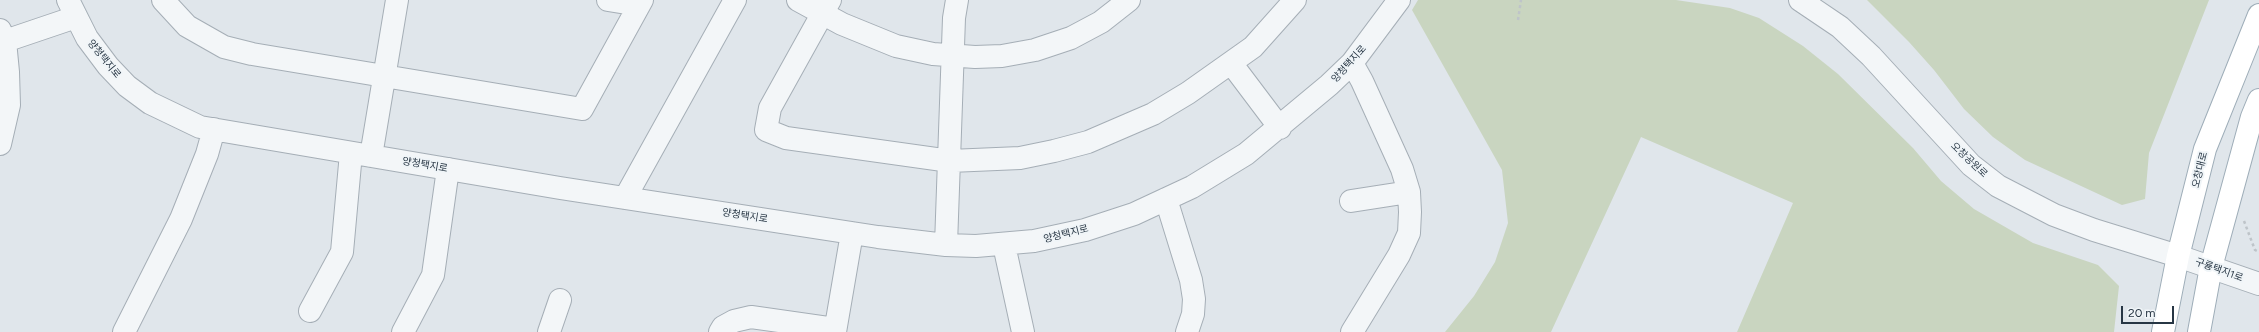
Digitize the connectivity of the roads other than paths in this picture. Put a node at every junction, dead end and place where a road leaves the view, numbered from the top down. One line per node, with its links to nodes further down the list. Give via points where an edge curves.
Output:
1 (163, 0): 19 (street, via 187,26 224,47)
2 (397, 0): 19 (street)
3 (608, 0): 10 (street)
4 (735, 0): 28 (street)
5 (798, 0): 12 (street)
6 (957, 0): 16 (street, via 954,18)
7 (1295, 0): 17 (street, via 1253,47)
8 (1399, 0): 18 (street, 양청택지로)
9 (1800, 0): 34 (street, 오창공원로, via 1840,27 1871,56 1971,165 1998,186 2054,215)
10 (640, 2): 19 (street, via 582,109)
11 (1118, 4): 16 (street, via 1101,22 1071,38 1035,50 1002,56)
12 (826, 7): 16 (street, via 866,35 896,46); 25 (street, via 770,108 766,130 786,138)
13 (72, 9): 15 (street); 22 (street, 양청택지로, via 99,55 127,86 171,115 200,127)
14 (2259, 16): 34 (main road, 오창대로, via 2205,149)
15 (2, 35): 23 (street, via 8,72 9,105)
16 (954, 56): 25 (street)
17 (1231, 63): 21 (street); 25 (street, via 1153,114 1088,142 1020,158)
18 (1352, 63): 21 (street, 양청택지로); 27 (street, via 1402,169)
19 (384, 76): 24 (street)
20 (2259, 100): 35 (main road, via 2252,116)
21 (1280, 128): 29 (street, 양청택지로, via 1246,154 1192,187)
22 (214, 129): 24 (street, 양청택지로); 40 (street, via 207,154 181,219)
23 (0, 144)
24 (361, 154): 26 (street, 양청택지로); 38 (street, via 342,252)
25 (950, 162): 32 (street)
26 (448, 169): 28 (street, 양청택지로); 41 (street, via 433,275)
27 (1409, 192): 30 (street); 46 (street, via 1409,233 1386,279)
28 (625, 198): 31 (street, 양청택지로)
29 (1166, 199): 33 (street, 양청택지로, via 1134,214 1085,230); 45 (street, via 1191,280 1194,299 1193,314)
30 (1351, 201)
31 (852, 232): 32 (street, 양청택지로); 39 (street)
32 (946, 245): 33 (street, 양청택지로)
33 (1004, 245): 44 (street)
34 (2178, 256): 35 (street, 구룡택지1로); 47 (main road, 오창대로)
35 (2211, 267): 36 (street, 구룡택지1로); 48 (main road)
36 (2259, 284)
37 (560, 300): 42 (street)
38 (310, 310)
39 (835, 331): 43 (street, via 751,317 734,321 723,327)
40 (124, 332)
41 (403, 332)
42 (549, 332)
43 (720, 332)
44 (1023, 332)
45 (1187, 332)
46 (1352, 332)
47 (2163, 332)
48 (2199, 332)

